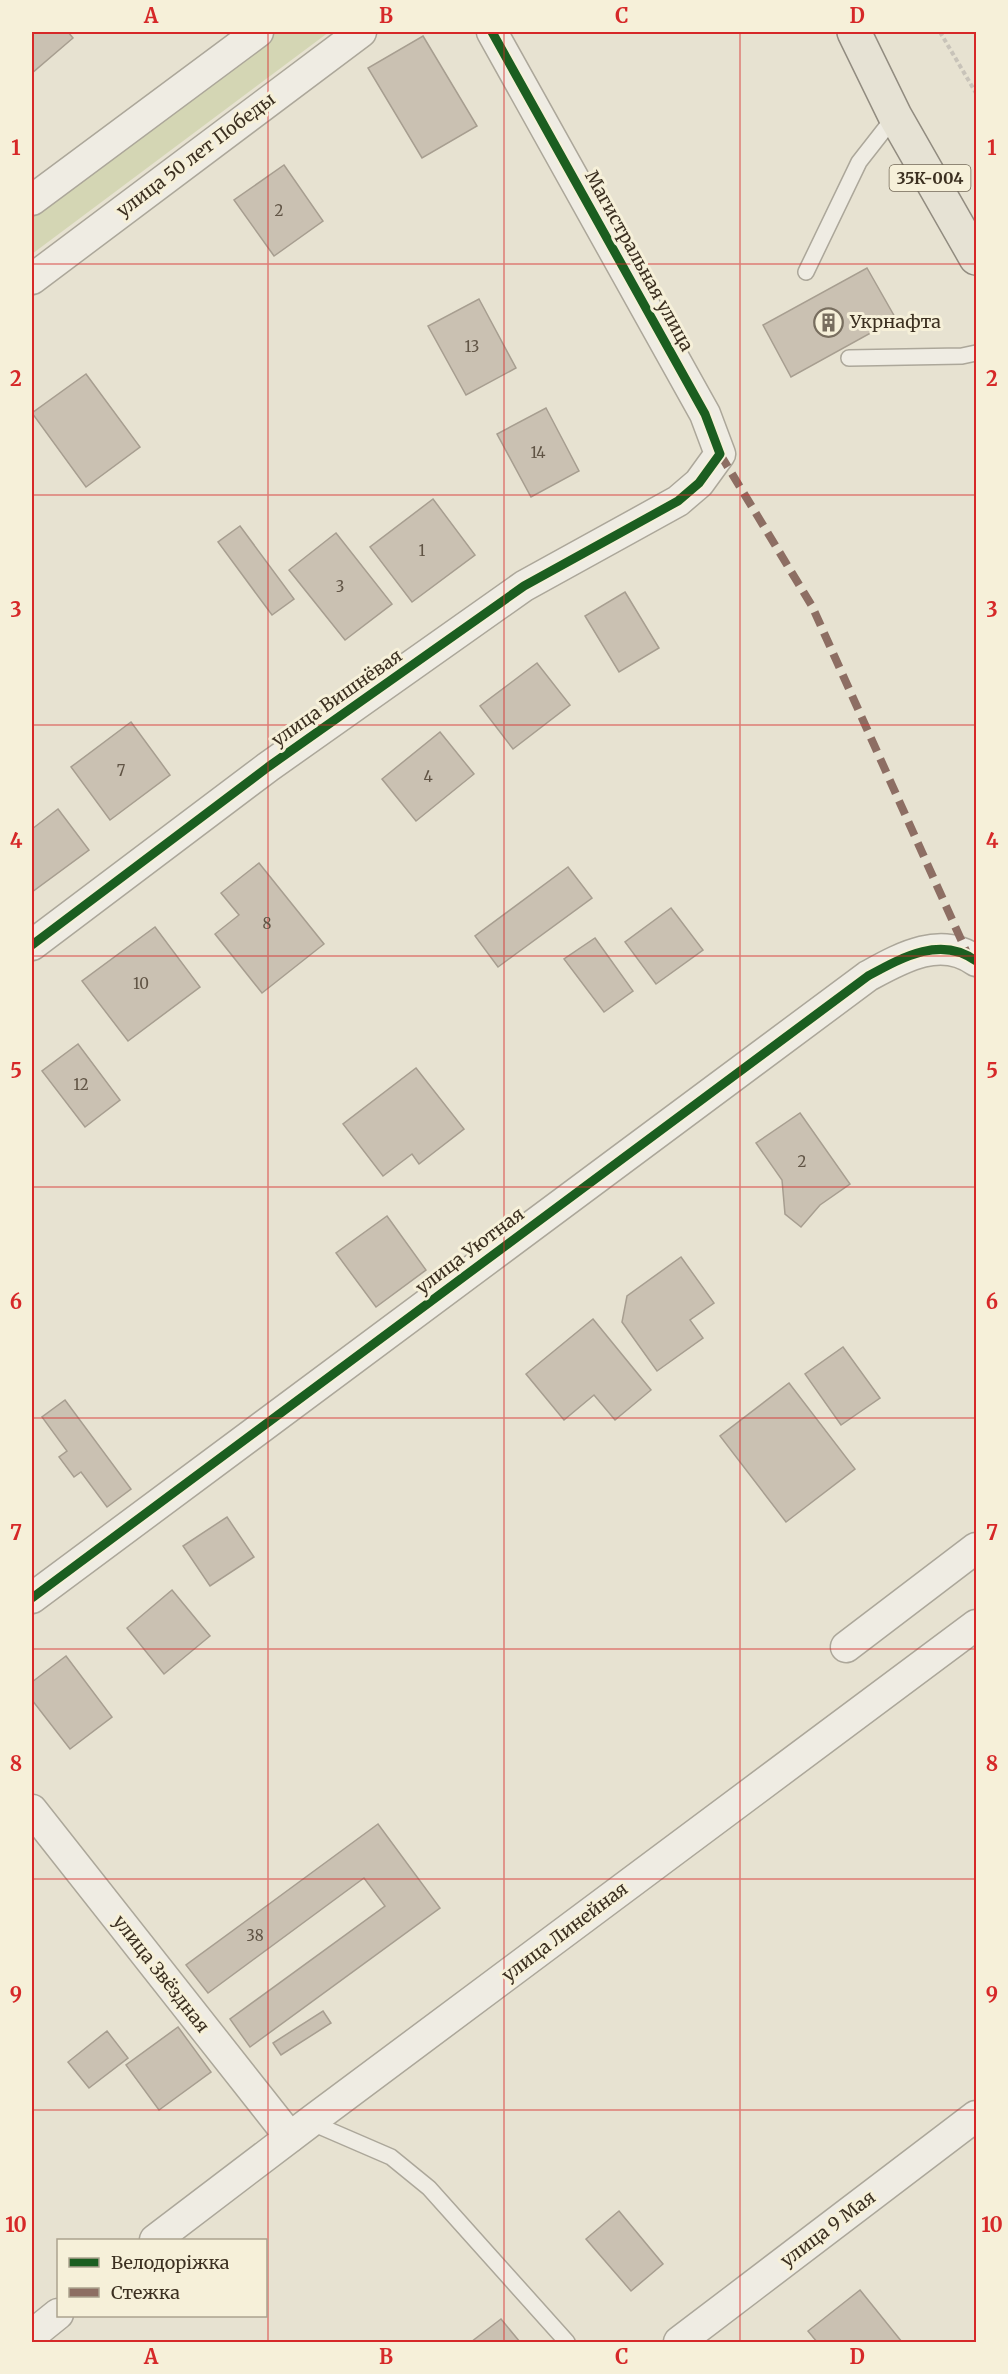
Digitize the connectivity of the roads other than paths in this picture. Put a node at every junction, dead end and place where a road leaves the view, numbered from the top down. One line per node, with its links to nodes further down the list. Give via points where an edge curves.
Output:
1 (258, 32): 6 (street)
2 (361, 32): 9 (street, улица 50 лет Победы)
3 (492, 32): 12 (street, Магистральная улица, via 705,414 720,454 699,483)
4 (854, 32): 5 (main road, 35К-004)
5 (895, 116): 7 (main road, 35К-004); 8 (lane, via 859,162)
6 (32, 200)
7 (973, 240)
8 (806, 272)
9 (32, 279)
10 (976, 353): 11 (lane)
11 (849, 358)
12 (678, 501): 13 (street, улица Вишнёвая, via 524,586 268,767)
13 (32, 945)
14 (976, 960): 16 (street, улица Уютная, via 967,953 919,951 868,976)
15 (976, 1548): 18 (street)
16 (32, 1598)
17 (976, 1625): 21 (street, улица Линейная)
18 (846, 1647)
19 (32, 1810): 21 (street, улица Звёздная)
20 (976, 2116): 26 (street, улица 9 Мая)
21 (300, 2129): 22 (street, улица Линейная); 25 (lane, via 391,2157 429,2187)
22 (158, 2239)
23 (57, 2315): 24 (street)
24 (32, 2335)
25 (567, 2343)
26 (679, 2343)

